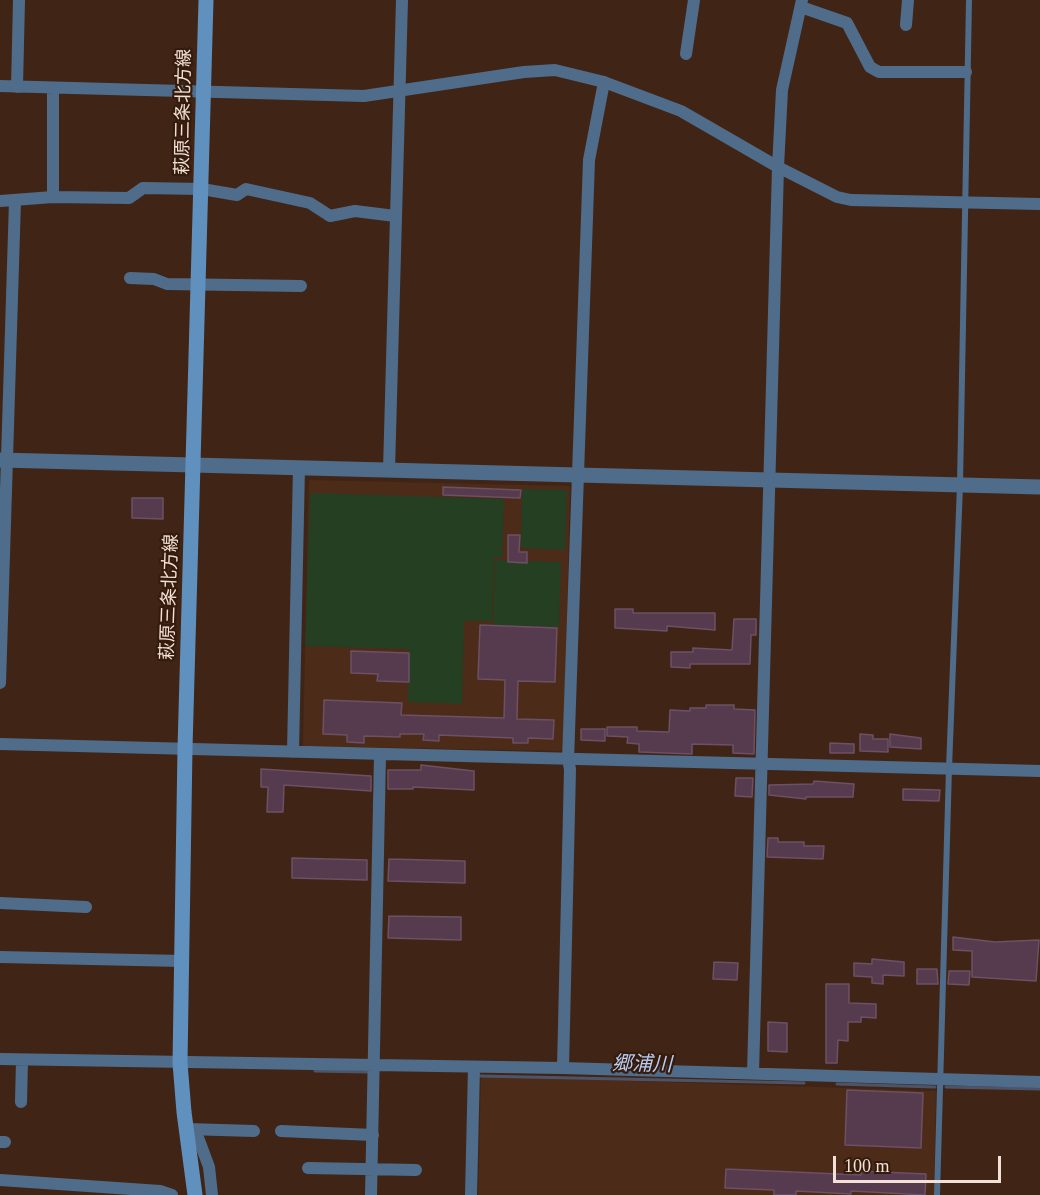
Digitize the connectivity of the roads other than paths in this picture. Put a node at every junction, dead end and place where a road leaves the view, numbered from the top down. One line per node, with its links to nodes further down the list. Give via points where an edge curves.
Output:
1 (19, 0): 13 (street)
2 (206, 0): 15 (main road, 萩原三条北方線)
3 (402, 0): 16 (street)
4 (694, 0): 9 (street)
5 (908, 0): 8 (street)
6 (969, 0): 10 (lane)
7 (801, 3): 10 (street, via 847,23 870,67 879,72); 17 (street, via 782,90)
8 (906, 25)
9 (686, 54)
10 (966, 72): 22 (lane)
11 (604, 82): 16 (street, via 555,70); 17 (street, via 681,111); 32 (street, via 589,160)
12 (0, 86): 13 (street)
13 (17, 87): 14 (street)
14 (53, 88): 15 (street); 19 (street)
15 (203, 92): 16 (street, via 364,96); 18 (main road, 萩原三条北方線)
16 (400, 92): 24 (street)
17 (778, 167): 22 (street, via 844,198); 33 (street)
18 (202, 189): 19 (street, via 143,188 129,198); 24 (street, via 237,195 246,189 270,194 310,203 330,216 355,211); 26 (main road, 萩原三条北方線)
19 (53, 197): 21 (street)
20 (0, 201): 21 (street)
21 (15, 201): 28 (street)
22 (964, 203): 23 (street); 34 (lane)
23 (1040, 204)
24 (395, 216): 31 (street)
25 (130, 278): 26 (street)
26 (198, 285): 27 (street); 29 (main road, 萩原三条北方線)
27 (301, 286)
28 (3, 460): 29 (street); 36 (street)
29 (193, 465): 30 (street); 38 (main road, 萩原三条北方線)
30 (299, 468): 31 (street); 39 (street)
31 (389, 470): 32 (street)
32 (577, 475): 33 (street); 41 (street)
33 (769, 480): 34 (street); 42 (street)
34 (960, 485): 35 (street); 43 (lane)
35 (1040, 487)
36 (0, 683)
37 (0, 744): 38 (street)
38 (185, 748): 39 (street); 48 (main road, 萩原三条北方線)
39 (293, 752): 40 (street)
40 (380, 755): 41 (street); 52 (street)
41 (568, 760): 42 (street); 54 (street)
42 (762, 763): 43 (street); 55 (street)
43 (948, 768): 44 (street); 56 (lane)
44 (1040, 771)
45 (0, 903): 46 (street)
46 (86, 907)
47 (0, 957): 48 (street)
48 (182, 961): 51 (main road, 萩原三条北方線)
49 (0, 1059): 50 (street)
50 (22, 1060): 51 (street); 58 (street)
51 (180, 1063): 52 (street); 59 (main road, 萩原三条北方線)
52 (374, 1066): 53 (street); 62 (street)
53 (474, 1067): 54 (street); 71 (street)
54 (563, 1068): 55 (street)
55 (753, 1073): 56 (street)
56 (940, 1079): 57 (street); 72 (lane)
57 (1040, 1082)
58 (21, 1102)
59 (187, 1129): 60 (street); 68 (main road, 萩原三条北方線); 69 (street, via 199,1140 209,1167)
60 (254, 1131)
61 (281, 1131): 62 (street)
62 (373, 1135): 64 (street)
63 (308, 1168): 64 (street)
64 (372, 1169): 65 (street); 70 (street)
65 (416, 1170)
66 (0, 1180): 67 (street)
67 (172, 1195)
68 (195, 1195)
69 (212, 1195)
70 (371, 1195)
71 (471, 1195)
72 (937, 1195)

